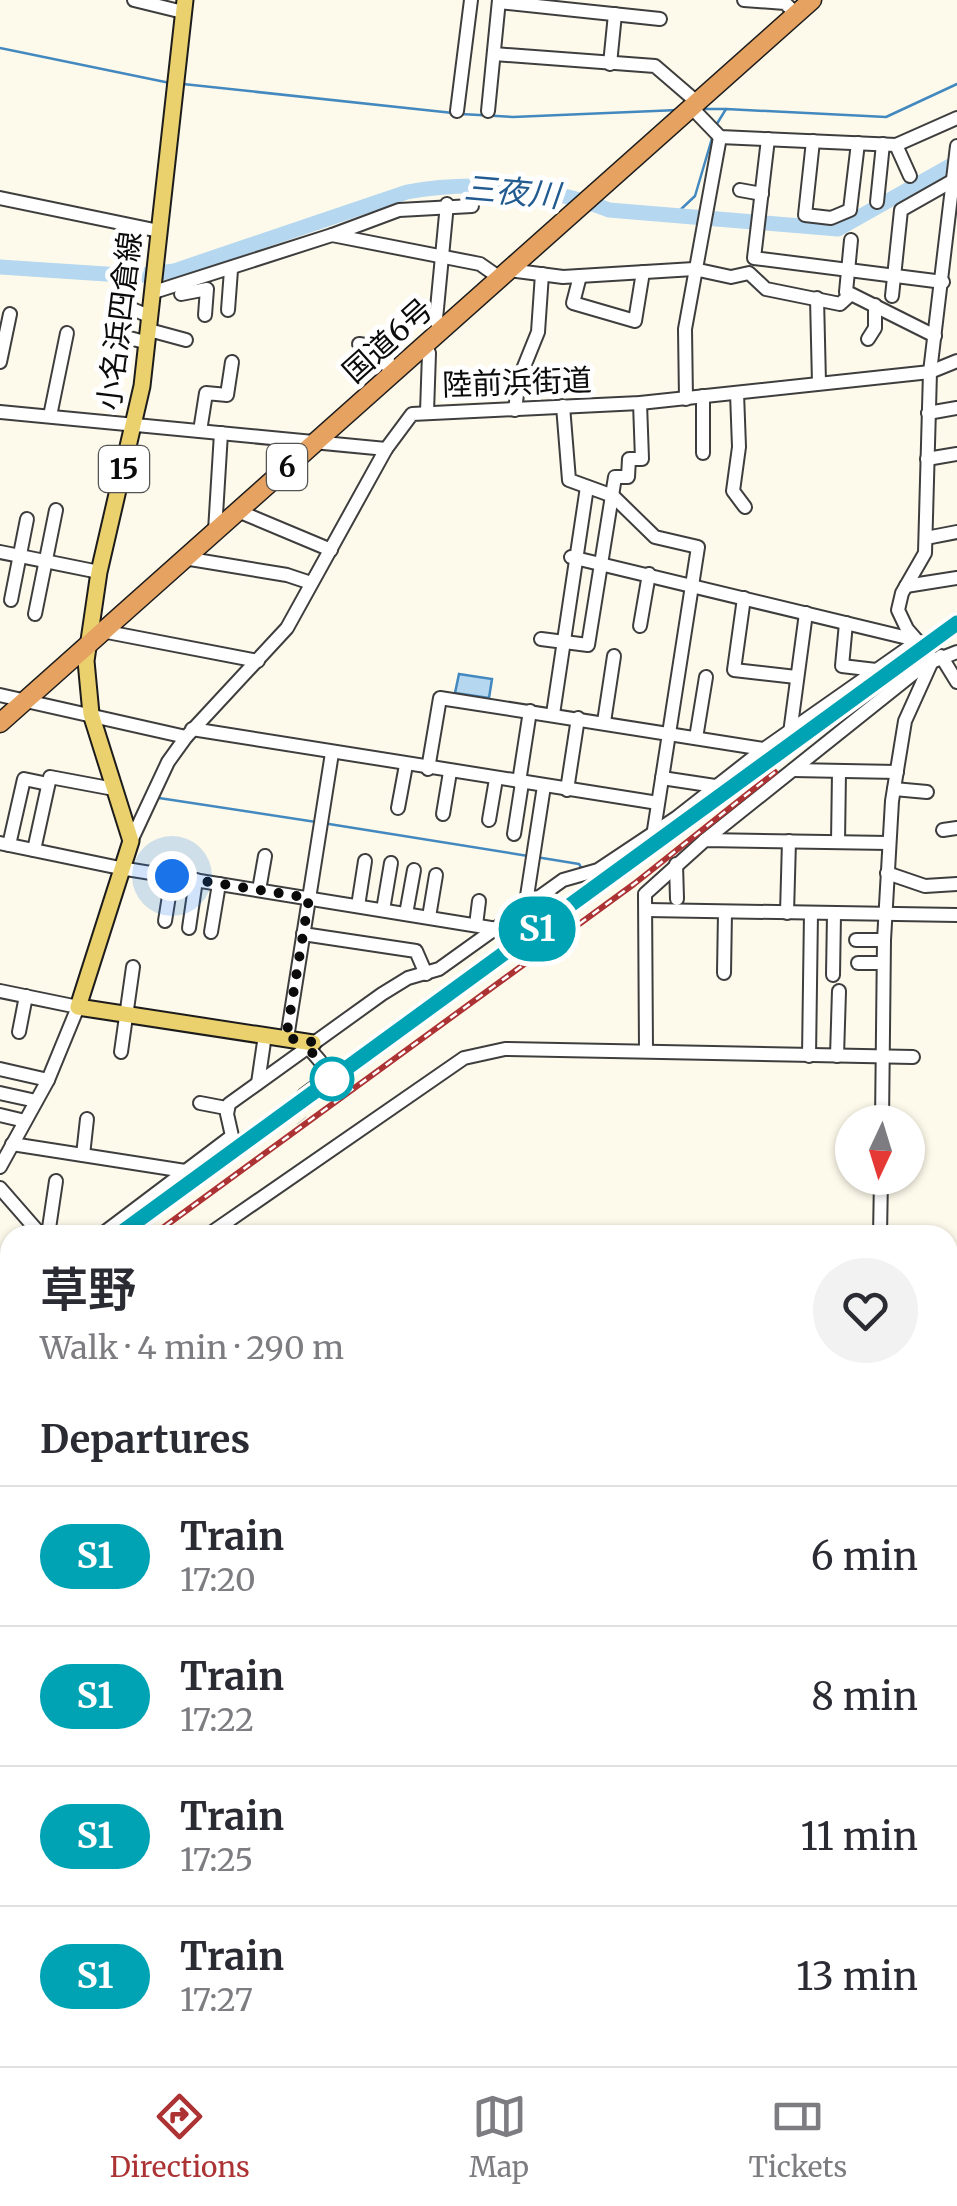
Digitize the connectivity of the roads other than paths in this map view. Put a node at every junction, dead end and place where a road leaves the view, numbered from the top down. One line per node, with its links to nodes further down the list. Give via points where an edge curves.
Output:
1 (134, 0): 6 (street)
2 (470, 0): 13 (street)
3 (748, 0): 8 (street, via 785,3)
4 (812, 0): 8 (highway, 国道6号 / 6)
5 (499, 1): 7 (street); 10 (street)
6 (184, 6): 30 (main road, 小名浜四倉線 / 15)
7 (615, 14): 9 (street); 11 (street)
8 (796, 14): 12 (highway, 国道6号 / 6)
9 (660, 19)
10 (494, 54): 11 (street); 14 (street)
11 (610, 64): 12 (street, via 655,66)
12 (695, 106): 16 (street); 38 (highway, 国道6号 / 6)
13 (457, 111)
14 (488, 111)
15 (957, 118): 20 (street)
16 (716, 133): 17 (street); 34 (street)
17 (768, 139): 18 (street); 25 (street)
18 (812, 141): 19 (street); 19 (street, via 805,216 830,218 850,210)
19 (858, 143): 20 (street)
20 (890, 145): 22 (street); 27 (street)
21 (957, 148): 23 (street)
22 (910, 176)
23 (954, 180): 40 (street, via 901,210); 42 (street)
24 (740, 190): 25 (street)
25 (762, 194): 36 (street, via 754,258)
26 (0, 198): 30 (street)
27 (877, 202)
28 (447, 205): 29 (street); 31 (street, via 399,210); 33 (street)
29 (472, 206)
30 (159, 230): 43 (main road, 小名浜四倉線 / 15)
31 (332, 235): 33 (street); 35 (street)
32 (852, 240): 36 (street)
33 (443, 258): 38 (street); 54 (street)
34 (694, 269): 37 (street); 46 (street, via 731,277 749,273 766,289); 66 (street, via 685,329)
35 (231, 270): 43 (street); 48 (street)
36 (849, 270): 40 (street); 44 (street)
37 (643, 272): 41 (street); 41 (street, via 635,320 573,303)
38 (504, 274): 39 (street); 54 (highway, 国道6号 / 6)
39 (542, 274): 41 (street); 70 (street, via 538,332)
40 (894, 275): 42 (street); 45 (street)
41 (580, 276)
42 (943, 282): 53 (street)
43 (159, 291): 50 (street, via 207,290); 51 (main road, 小名浜四倉線 / 15)
44 (846, 292)
45 (892, 296)
46 (818, 298): 47 (street, via 840,304 851,294); 63 (street)
47 (875, 305): 53 (street); 55 (street)
48 (228, 310)
49 (10, 314): 58 (street)
50 (205, 315)
51 (149, 330): 51 (street, via 115,334 124,293 130,308); 56 (street); 75 (main road, 小名浜四倉線 / 15)
52 (67, 334): 74 (street)
53 (935, 336): 61 (street)
54 (432, 338): 62 (highway, 国道6号 / 6); 72 (street)
55 (868, 339)
56 (186, 340)
57 (359, 344): 62 (street, via 387,348)
58 (0, 362)
59 (232, 362): 76 (street, via 226,396 206,393)
60 (957, 362): 61 (street, 陸前浜街道)
61 (930, 372): 63 (street, 陸前浜街道); 73 (street)
62 (388, 377): 78 (highway, 国道6号 / 6)
63 (819, 382): 64 (street, 陸前浜街道)
64 (737, 393): 65 (street, 陸前浜街道); 85 (street, via 732,491)
65 (703, 396): 66 (street, 陸前浜街道); 80 (street)
66 (686, 399): 67 (street, 陸前浜街道)
67 (640, 403): 68 (street, 陸前浜街道); 84 (street, via 642,459 629,459 628,477 615,477)
68 (563, 406): 70 (street, 陸前浜街道); 83 (street, via 569,480)
69 (957, 408): 73 (street)
70 (515, 410): 72 (street, 陸前浜街道)
71 (0, 412): 74 (street)
72 (427, 412): 79 (street, 陸前浜街道, via 403,420)
73 (928, 413): 82 (street)
74 (50, 416): 75 (street)
75 (135, 425): 76 (street); 99 (main road, 小名浜四倉線 / 15)
76 (200, 431): 77 (street)
77 (220, 433): 78 (street); 89 (street)
78 (315, 441): 79 (street); 87 (highway, 国道6号 / 6)
79 (386, 449): 92 (street, 陸前浜街道)
80 (703, 453)
81 (957, 454): 82 (street)
82 (927, 459): 91 (street)
83 (588, 487): 84 (street); 95 (street)
84 (612, 496): 98 (street); 103 (street, via 655,537 698,547)
85 (745, 506)
86 (56, 510): 97 (street)
87 (238, 511): 89 (highway, 国道6号 / 6); 92 (street)
88 (27, 519): 94 (street)
89 (215, 531): 96 (highway, 国道6号 / 6)
90 (957, 532): 91 (street)
91 (926, 538): 104 (street, via 922,564)
92 (332, 550): 102 (street, 陸前浜街道)
93 (0, 552): 94 (street)
94 (20, 556): 97 (street); 106 (street)
95 (574, 557): 98 (street); 114 (street)
96 (184, 558): 102 (street); 111 (highway, 国道6号 / 6)
97 (46, 561): 99 (street); 107 (street)
98 (602, 563): 100 (street); 114 (street, via 588,645)
99 (99, 572): 111 (main road, 小名浜四倉線 / 15)
100 (649, 574): 103 (street); 110 (street)
101 (957, 578): 104 (street)
102 (312, 583): 118 (street, 陸前浜街道, via 288,628)
103 (692, 584): 105 (street); 133 (street)
104 (906, 586): 113 (street, via 898,610)
105 (744, 598): 108 (street); 121 (street, via 734,670)
106 (12, 600)
107 (34, 614)
108 (806, 614): 109 (street); 121 (street)
109 (846, 622): 113 (street); 119 (street, via 842,666)
110 (640, 626)
111 (95, 638): 118 (street); 124 (highway, 国道6号 / 6); 126 (main road, 小名浜四倉線)
112 (541, 639): 114 (street)
113 (918, 641): 117 (street); 119 (street)
114 (564, 642): 127 (street)
115 (957, 652): 117 (street)
116 (614, 656): 129 (street)
117 (937, 658): 122 (street); 139 (street); 142 (street, via 905,721)
118 (258, 661): 132 (street, 陸前浜街道)
119 (876, 670): 131 (street)
120 (706, 677): 134 (street)
121 (796, 677): 131 (street)
122 (957, 682)
123 (0, 694): 124 (street)
124 (24, 701): 126 (street); 130 (highway, 国道6号 / 6)
125 (530, 711): 127 (street); 138 (street, via 440,698); 145 (street)
126 (92, 714): 132 (street); 149 (main road, 小名浜四倉線)
127 (554, 714): 128 (street)
128 (578, 718): 129 (street); 150 (street)
129 (604, 722): 133 (street)
130 (0, 723)
131 (790, 732): 135 (street)
132 (189, 733): 136 (street); 160 (street, 陸前浜街道)
133 (668, 734): 134 (street); 143 (street)
134 (696, 738): 135 (street)
135 (764, 749): 148 (street)
136 (332, 753): 137 (street); 179 (street)
137 (406, 765): 138 (street); 154 (street)
138 (428, 769): 140 (street)
139 (793, 770): 141 (street); 159 (street)
140 (450, 772): 144 (street); 155 (street)
141 (840, 772): 142 (street); 162 (street)
142 (896, 772): 151 (street)
143 (662, 778): 148 (street); 153 (street)
144 (496, 779): 145 (street); 156 (street)
145 (520, 782): 147 (street); 158 (street)
146 (48, 784): 149 (street, via 50,777); 164 (street, via 24,779); 165 (street)
147 (544, 786): 150 (street); 183 (street)
148 (715, 786): 157 (street)
149 (114, 789): 160 (main road, 小名浜四倉線)
150 (567, 790): 153 (street)
151 (894, 790): 152 (street); 163 (street)
152 (927, 792)
153 (658, 803): 157 (street)
154 (398, 808)
155 (442, 814)
156 (489, 820)
157 (654, 830): 183 (street, via 598,870 573,874)
158 (514, 834)
159 (705, 840): 161 (street); 169 (street)
160 (131, 841): 170 (main road)
161 (790, 841): 162 (street); 187 (street)
162 (838, 842): 163 (street)
163 (889, 843): 172 (street)
164 (5, 844): 165 (street)
165 (34, 850): 170 (street)
166 (265, 856): 178 (street)
167 (365, 862): 182 (street)
168 (391, 863): 184 (street)
169 (676, 864): 180 (street); 185 (street, via 646,890)
170 (120, 868): 174 (street); 211 (main road)
171 (414, 870): 189 (street)
172 (888, 873): 177 (street, via 925,886); 191 (street)
173 (436, 875): 193 (street)
174 (172, 876): 175 (street); 194 (street)
175 (196, 880): 176 (street); 196 (street)
176 (219, 884): 178 (street); 198 (street)
177 (957, 884)
178 (259, 890): 179 (street)
179 (309, 898): 182 (street); 199 (street)
180 (677, 898)
181 (480, 901): 195 (street)
182 (358, 906): 184 (street)
183 (525, 908): 197 (street)
184 (383, 910): 189 (street)
185 (647, 910): 186 (street); 217 (street)
186 (725, 912): 187 (street); 205 (street)
187 (787, 912): 188 (street)
188 (812, 913): 190 (street); 220 (street)
189 (406, 914): 193 (street)
190 (834, 914): 191 (street); 207 (street)
191 (886, 914): 192 (street); 201 (street)
192 (957, 915)
193 (429, 917): 195 (street)
194 (165, 921)
195 (476, 924): 197 (street)
196 (189, 928)
197 (496, 929): 206 (street)
198 (211, 932)
199 (303, 934): 206 (street, via 416,951); 215 (street)
200 (856, 940): 201 (street)
201 (884, 940): 203 (street)
202 (858, 963): 203 (street)
203 (884, 963): 219 (street)
204 (133, 967): 212 (street)
205 (724, 973)
206 (426, 974): 216 (street, via 408,978)
207 (833, 975)
208 (0, 992): 210 (street)
209 (839, 992): 221 (street)
210 (26, 996): 211 (street); 213 (street)
211 (78, 1007): 212 (main road); 224 (street)
212 (126, 1014): 214 (main road); 218 (street)
213 (19, 1032)
214 (264, 1035): 215 (main road); 225 (street)
215 (286, 1038): 216 (main road)
216 (310, 1044): 225 (street); 227 (street, via 331,1075)
217 (646, 1051): 220 (street); 245 (street, via 476,1053)
218 (121, 1052)
219 (883, 1055): 221 (street); 222 (street); 230 (street)
220 (809, 1056): 221 (street)
221 (837, 1056)
222 (912, 1057)
223 (0, 1069): 224 (street)
224 (48, 1080): 228 (street)
225 (258, 1083): 231 (street)
226 (0, 1093): 228 (street)
227 (304, 1095)
228 (36, 1100): 234 (street)
229 (200, 1103): 231 (street)
230 (882, 1105)
231 (226, 1108): 238 (street, via 232,1136)
232 (0, 1115): 234 (street)
233 (87, 1119): 236 (street)
234 (25, 1121): 235 (street)
235 (12, 1144): 236 (street); 237 (street)
236 (83, 1155): 238 (street)
237 (0, 1167)
238 (185, 1171): 244 (street)
239 (56, 1182): 243 (street)
240 (0, 1188): 242 (street)
241 (881, 1195): 246 (street)
242 (35, 1225)
243 (47, 1225)
244 (114, 1225)
245 (222, 1225)
246 (880, 1225)

